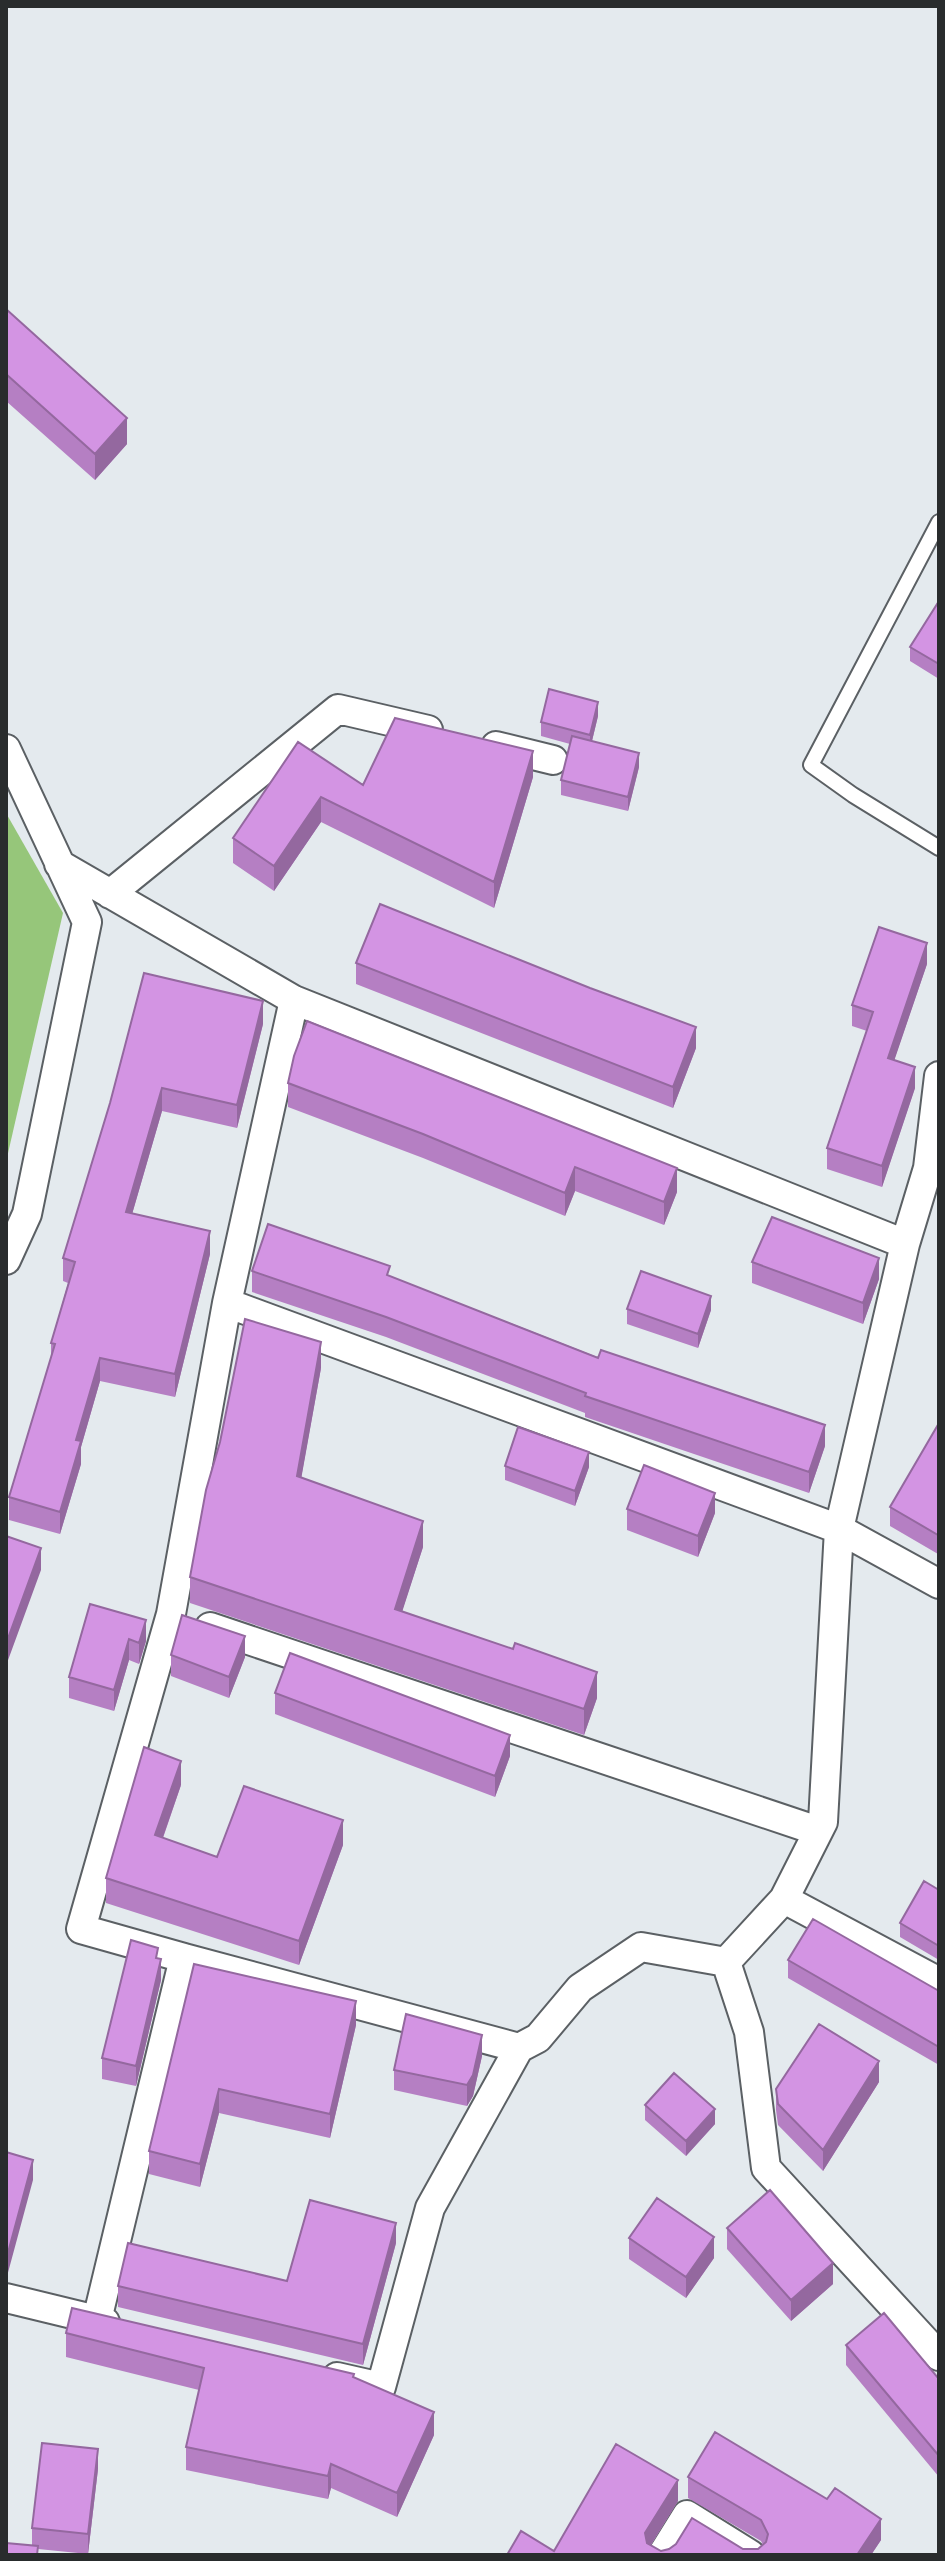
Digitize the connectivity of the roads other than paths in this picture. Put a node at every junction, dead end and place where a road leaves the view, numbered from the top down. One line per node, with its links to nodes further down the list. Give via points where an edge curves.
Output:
1 (939, 522): 4 (lane, via 811,765)
2 (6, 749): 5 (street)
3 (553, 760): 6 (street, via 338,709)
4 (939, 848)
5 (59, 864): 6 (street); 11 (street, via 87,922 27,1214)
6 (110, 894): 7 (street)
7 (294, 1000): 10 (street); 12 (street)
8 (939, 1076): 9 (street)
9 (934, 1171): 10 (street)
10 (905, 1244): 13 (street)
11 (6, 1260)
12 (227, 1303): 13 (street); 15 (street)
13 (839, 1529): 14 (street); 16 (street, via 823,1822)
14 (939, 1584)
15 (171, 1614): 16 (street); 18 (street, via 81,1929)
16 (818, 1831): 17 (street)
17 (784, 1899): 19 (street); 20 (street)
18 (184, 1958): 21 (street); 23 (street)
19 (726, 1962): 21 (street, via 641,1947 580,1988 538,2038); 25 (street, via 749,2032 766,2168)
20 (939, 1982)
21 (519, 2048): 26 (street, via 430,2208 381,2387)
22 (6, 2298): 23 (street)
23 (97, 2320): 24 (street)
24 (126, 2327)
25 (939, 2356)
26 (306, 2369)
27 (662, 2555): 28 (street, via 687,2515)
28 (751, 2555)

